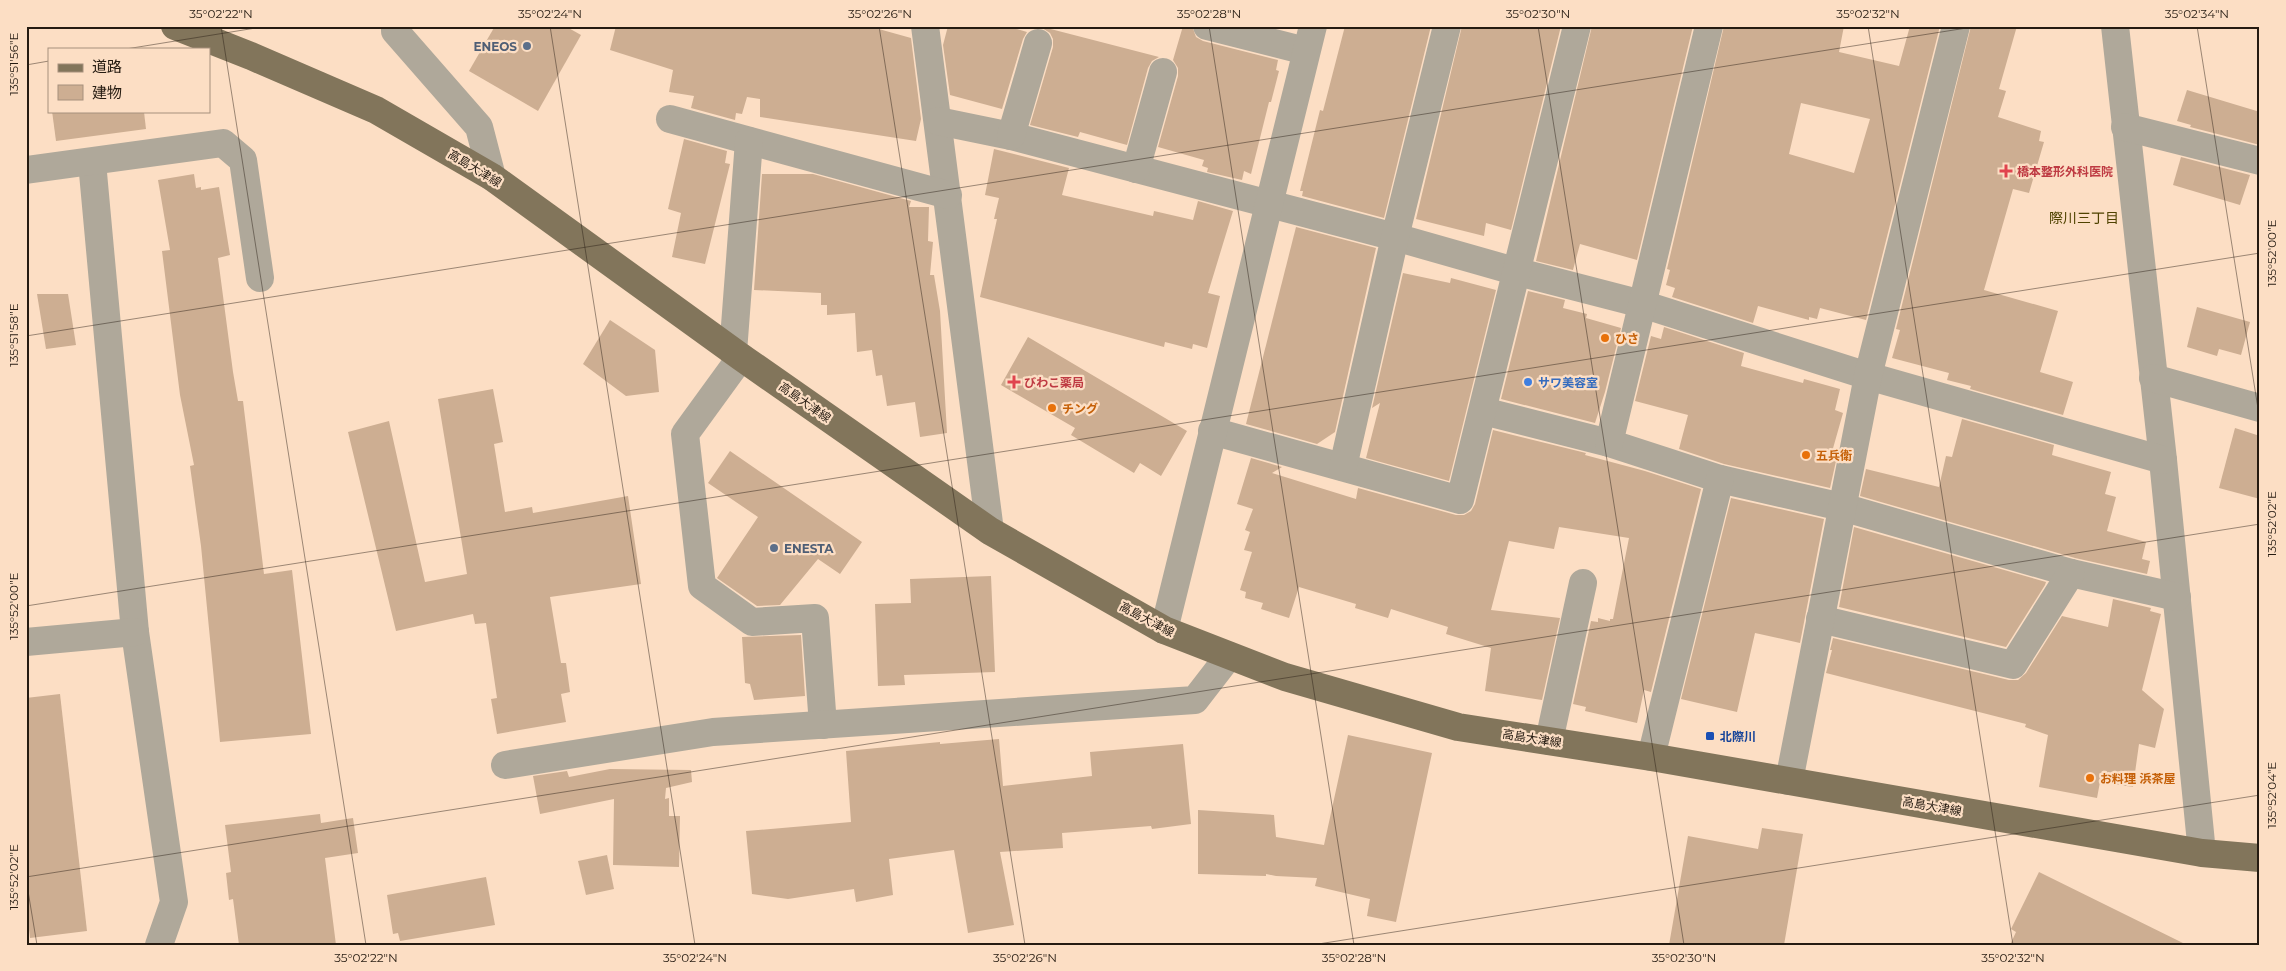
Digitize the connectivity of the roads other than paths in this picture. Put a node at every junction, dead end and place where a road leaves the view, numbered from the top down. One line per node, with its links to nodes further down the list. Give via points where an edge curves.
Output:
1 (176, 26): 22 (main road, 高島大津線, via 376,110)
2 (395, 26): 22 (street, via 395,31 479,127)
3 (925, 26): 14 (street)
4 (1207, 26): 10 (street)
5 (1447, 26): 25 (street)
6 (1578, 26): 26 (street)
7 (1709, 26): 28 (street)
8 (1956, 26): 30 (street)
9 (2116, 26): 15 (street)
10 (1310, 39): 24 (street)
11 (1038, 43): 16 (street)
12 (1163, 72): 20 (street)
13 (670, 120): 17 (street)
14 (938, 121): 16 (street); 23 (street)
15 (2125, 128): 18 (street); 31 (street)
16 (1011, 136): 20 (street)
17 (749, 141): 23 (street); 29 (street)
18 (2260, 161)
19 (92, 162): 21 (street); 27 (street, via 223,143 243,160); 46 (street)
20 (1136, 168): 24 (street)
21 (26, 170)
22 (492, 177): 29 (main road, 高島大津線)
23 (948, 195): 40 (street)
24 (1267, 205): 25 (street); 34 (street)
25 (1395, 237): 26 (street); 37 (street)
26 (1518, 272): 28 (street); 33 (street)
27 (260, 278)
28 (1642, 304): 30 (street); 35 (street)
29 (737, 355): 40 (main road, 高島大津線); 49 (street, via 685,434 702,586 752,622 815,618)
30 (1868, 376): 36 (street); 39 (street)
31 (2154, 378): 32 (street); 36 (street)
32 (2260, 408)
33 (1482, 411): 35 (street); 37 (street, via 1460,500)
34 (1212, 432): 37 (street); 45 (street)
35 (1609, 443): 38 (street)
36 (2163, 460): 43 (street)
37 (1343, 467)
38 (1720, 479): 39 (street); 51 (street)
39 (1842, 507): 41 (street); 44 (street)
40 (990, 531): 45 (main road, 高島大津線)
41 (2071, 574): 43 (street); 44 (street, via 2013,664)
42 (1583, 582): 50 (street)
43 (2177, 597): 54 (street)
44 (1820, 619): 53 (street)
45 (1164, 630): 48 (main road, 高島大津線)
46 (135, 632): 47 (street); 56 (street, via 174,902)
47 (26, 642)
48 (1229, 656): 49 (street, via 1195,700); 50 (main road, 高島大津線, via 1285,677 1458,726)
49 (822, 725): 52 (street, via 713,732)
50 (1549, 741): 51 (main road, 高島大津線)
51 (1651, 758): 53 (main road, 高島大津線)
52 (504, 765)
53 (1789, 781): 54 (main road, 高島大津線)
54 (2202, 853): 55 (main road, 高島大津線)
55 (2260, 858)
56 (159, 945)

